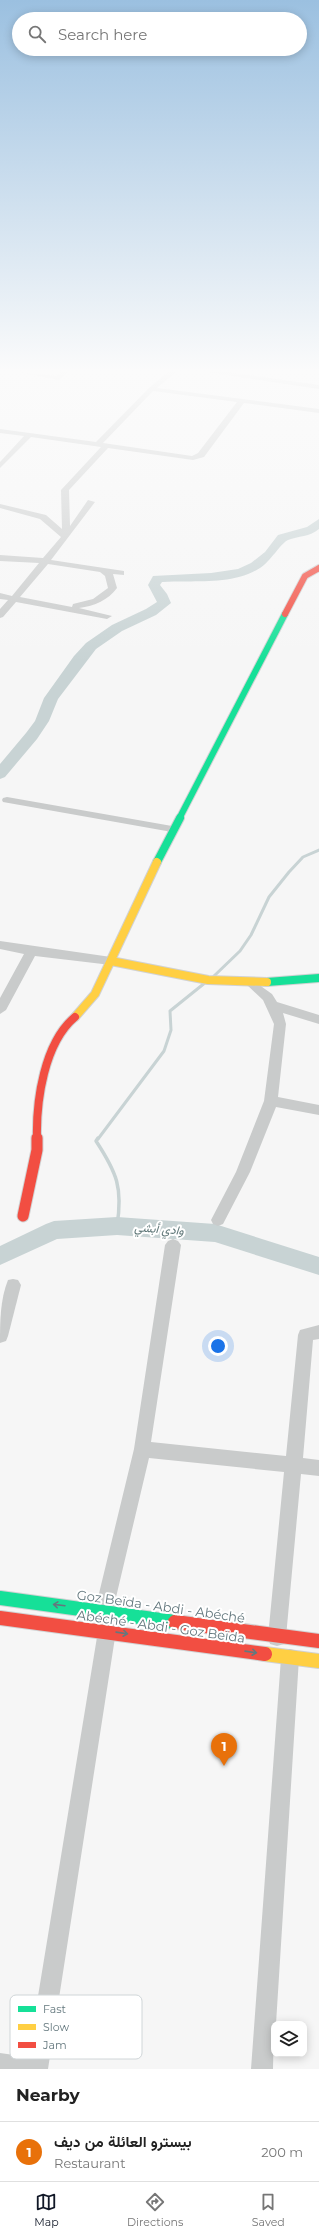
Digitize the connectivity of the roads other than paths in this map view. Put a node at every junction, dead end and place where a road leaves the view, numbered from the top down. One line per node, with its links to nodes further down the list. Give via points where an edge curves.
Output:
1 (83, 469): 6 (street, via 65,490)
2 (91, 502): 6 (street)
3 (0, 506): 4 (street)
4 (19, 509): 5 (street); 6 (street, via 43,517)
5 (0, 515)
6 (66, 537): 8 (street)
7 (0, 558): 8 (street)
8 (44, 562): 10 (street); 13 (street)
9 (319, 568): 18 (street, via 305,576)
10 (102, 570): 11 (street); 14 (street, via 109,575 113,588 105,597 90,604)
11 (121, 573)
12 (0, 596): 13 (street)
13 (15, 599): 14 (street); 15 (street)
14 (66, 607): 16 (street)
15 (0, 615)
16 (107, 616)
17 (7, 800): 18 (street)
18 (172, 829): 21 (street)
19 (0, 945): 20 (street)
20 (31, 951): 21 (street); 25 (street)
21 (111, 961): 23 (street, via 210,980); 29 (street, via 98,993 89,1006 64,1026 45,1068 36,1112 37,1150)
22 (319, 978): 23 (street)
23 (252, 983): 24 (street, via 260,988)
24 (273, 1005): 26 (street); 27 (street, via 280,1024)
25 (0, 1010)
26 (319, 1020)
27 (271, 1101): 28 (street); 30 (street, via 243,1172)
28 (319, 1110)
29 (23, 1216)
30 (218, 1220)
31 (173, 1245): 35 (street)
32 (13, 1285): 34 (street)
33 (319, 1332): 36 (street, via 306,1335)
34 (0, 1336)
35 (142, 1449): 36 (street); 40 (street)
36 (295, 1465): 37 (street); 44 (street)
37 (319, 1468)
38 (0, 1598): 39 (street, Goz Beïda - Abdi - Abéché)
39 (42, 1603): 40 (street, Goz Beïda - Abdi - Abéché, one-way to 39); 42 (street)
40 (104, 1610): 44 (street, Goz Beïda - Abdi - Abéché)
41 (0, 1618): 42 (street, Abéché - Abdi - Goz Beïda)
42 (38, 1623): 43 (street, Abéché - Abdi - Goz Beïda)
43 (107, 1631): 46 (street, Abéché - Abdi - Goz Beïda, one-way to 46); 48 (street)
44 (277, 1636): 45 (street, Goz Beïda - Abdi - Abéché)
45 (319, 1641)
46 (290, 1658): 47 (street, Abéché - Abdi - Goz Beïda); 52 (street)
47 (319, 1661)
48 (48, 1995)
49 (38, 2059): 51 (street)
50 (0, 2064): 51 (street)
51 (36, 2069)
52 (262, 2069)

